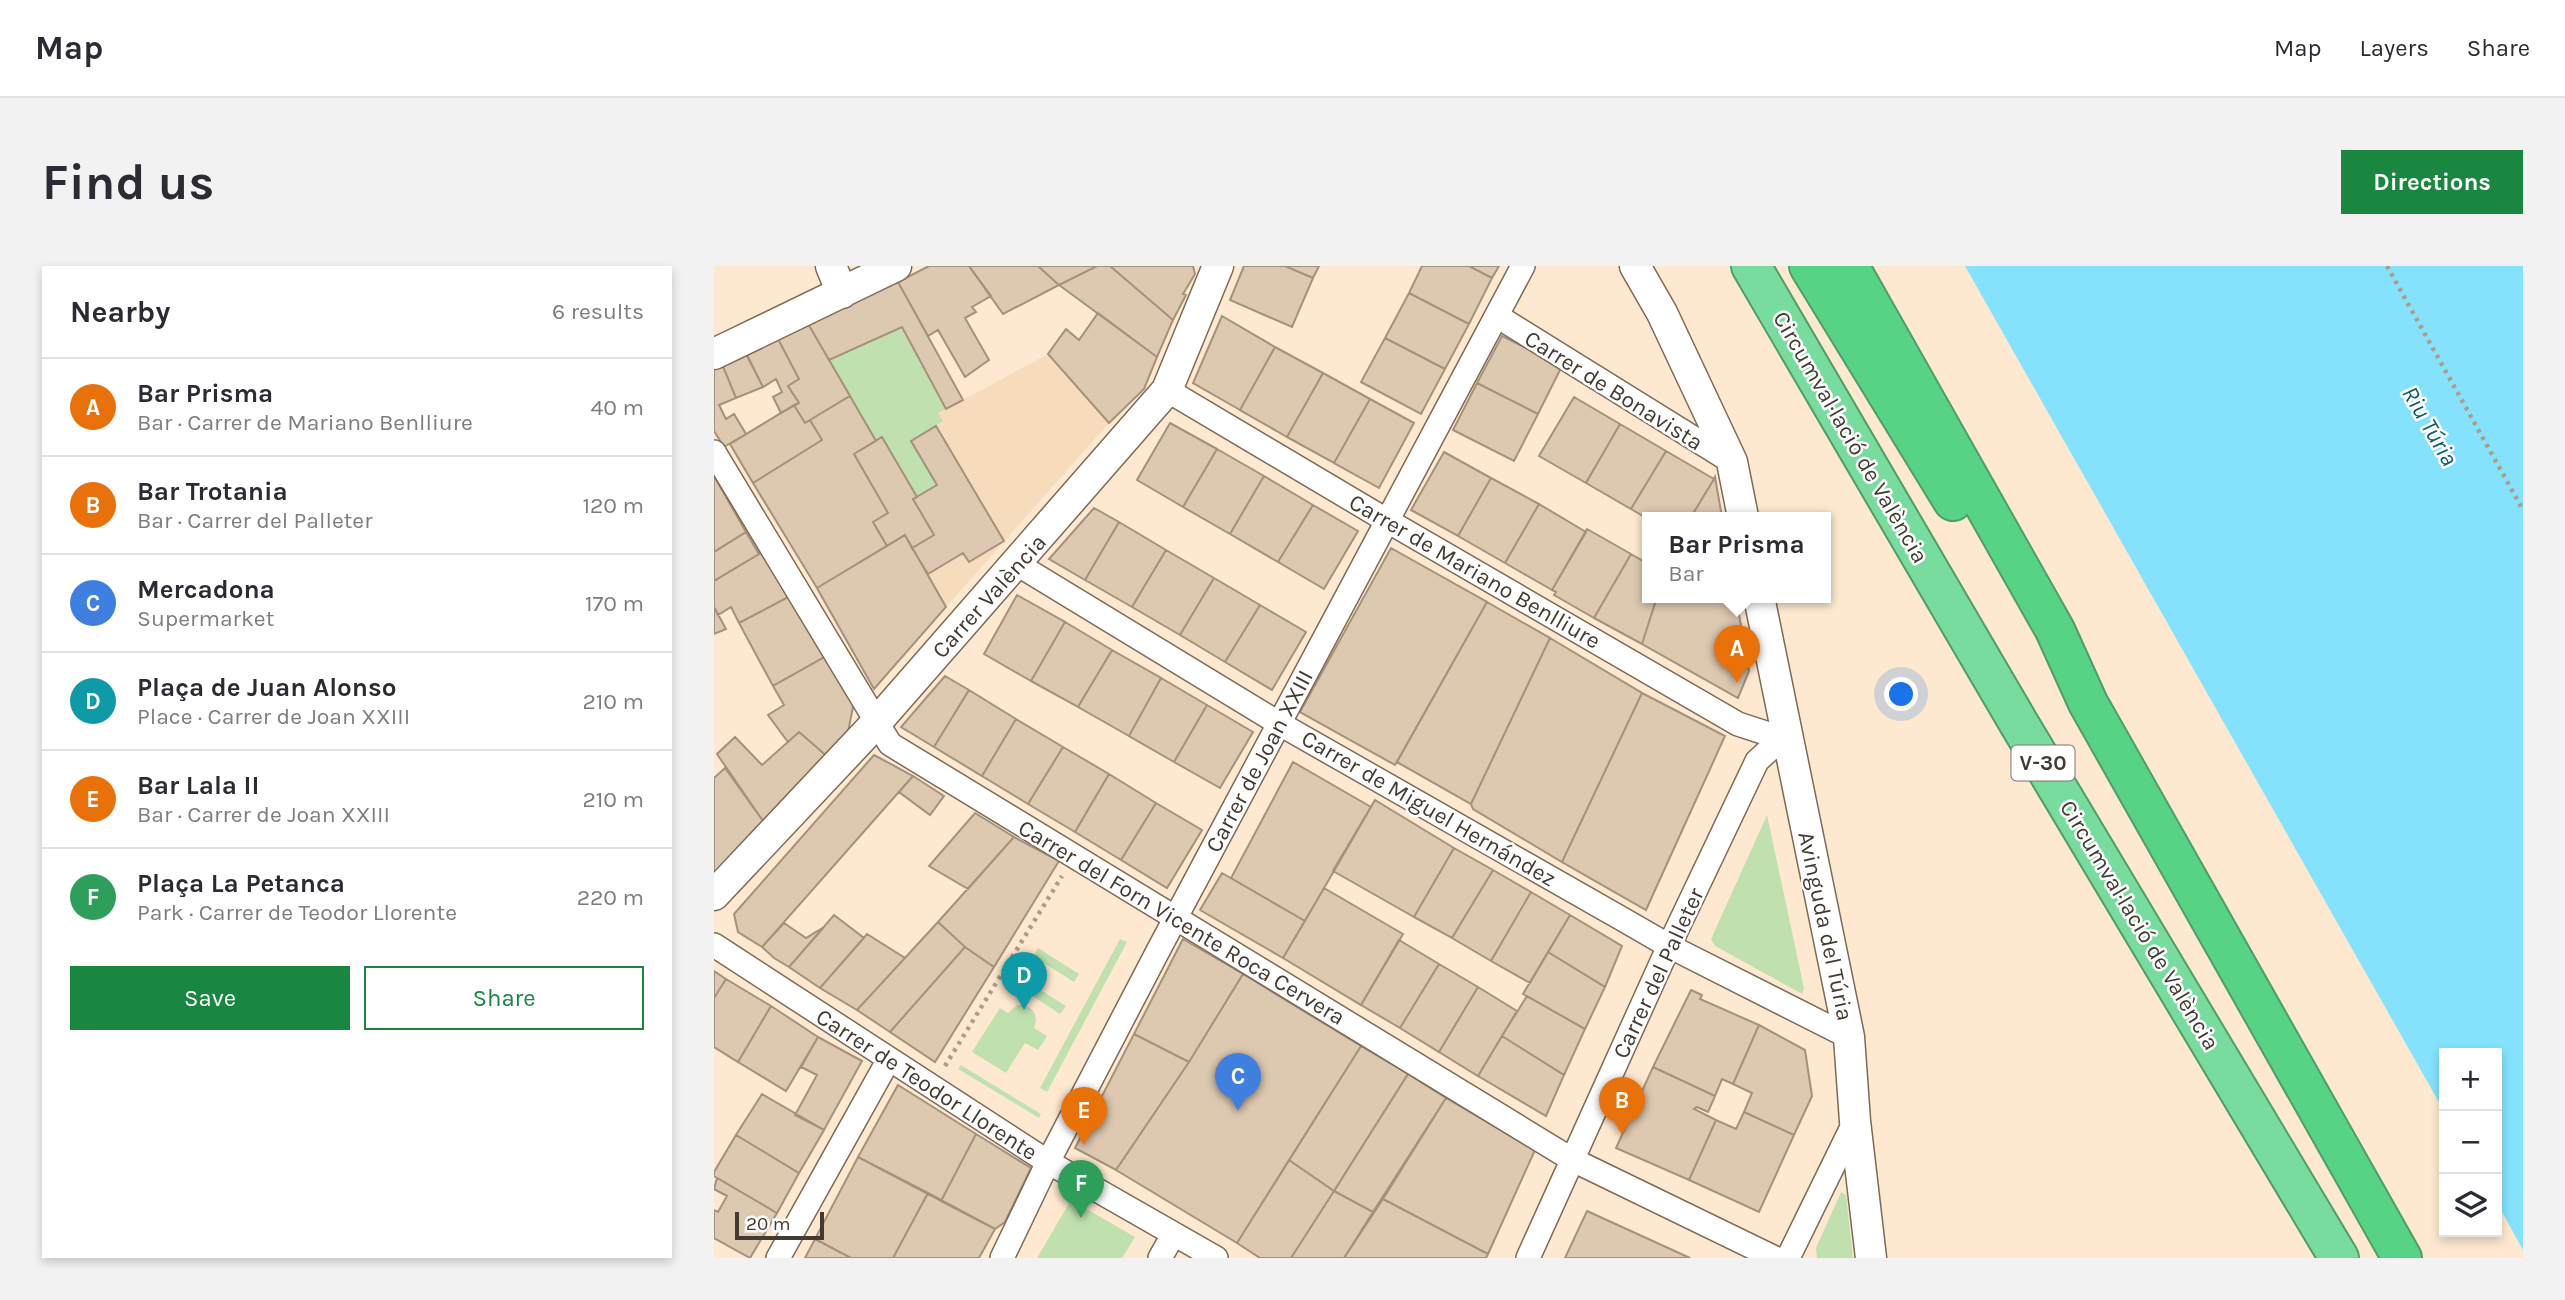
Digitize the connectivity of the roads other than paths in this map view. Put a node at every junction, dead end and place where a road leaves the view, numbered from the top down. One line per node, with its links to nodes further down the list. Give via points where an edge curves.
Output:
1 (831, 266): 9 (street)
2 (896, 266): 9 (street)
3 (1218, 266): 12 (street, Carrer València)
4 (1523, 266): 10 (street, Carrer de Joan XXIII)
5 (1635, 266): 14 (street)
6 (1751, 266): 41 (highway, Circumval·lació de València / V-30)
7 (1809, 266): 19 (highway, via 2032,639)
8 (1849, 266): 19 (highway, V-30, via 2055,629)
9 (842, 293): 11 (street)
10 (1497, 316): 14 (street, Carrer de Bonavista); 16 (street, Carrer de Joan XXIII)
11 (714, 354)
12 (1167, 390): 16 (street, Carrer de Mariano Benlliure); 17 (street, Carrer València)
13 (714, 452): 20 (street, Carrer del Forn Vicente Roca Cervera)
14 (1732, 463): 15 (street)
15 (1742, 512)
16 (1386, 520): 21 (street, Carrer de Joan XXIII); 22 (street, Carrer de Mariano Benlliure, via 1738,724)
17 (1017, 564): 20 (street, Carrer València); 21 (street, Carrer de Miguel Hernández)
18 (1760, 603): 22 (street, Avinguda del Túria)
19 (2088, 703): 42 (highway, V-30)
20 (876, 723): 23 (street, Carrer València); 24 (street, Carrer del Forn Vicente Roca Cervera, via 890,744)
21 (1280, 724): 24 (street, Carrer de Joan XXIII); 26 (street, Carrer de Miguel Hernández)
22 (1787, 740): 26 (street, Carrer del Palleter, via 1757,761); 27 (street, Avinguda del Túria)
23 (714, 895)
24 (1175, 919): 30 (street, Carrer del Forn Vicente Roca Cervera); 31 (street, Carrer de Joan XXIII)
25 (714, 945): 28 (street, Carrer de Teodor Llorente)
26 (1669, 946): 27 (street, Carrer de Miguel Hernández); 30 (street, Carrer del Palleter)
27 (1849, 1037): 29 (street, Avinguda del Túria)
28 (889, 1059): 31 (street, Carrer de Teodor Llorente); 33 (street)
29 (1855, 1121): 39 (street); 40 (street, Avinguda del Túria)
30 (1572, 1159): 37 (street, Carrer del Palleter); 38 (street, Carrer del Forn Vicente Roca Cervera)
31 (1048, 1162): 32 (street, Carrer de Teodor Llorente); 34 (street, Carrer de Joan XXIII)
32 (1173, 1235): 35 (street); 36 (street, Carrer de Teodor Llorente)
33 (778, 1258)
34 (1002, 1258)
35 (1160, 1258)
36 (1216, 1258)
37 (1528, 1258)
38 (1775, 1258)
39 (1788, 1258)
40 (1871, 1258)
41 (2339, 1258)
42 (2402, 1258)

